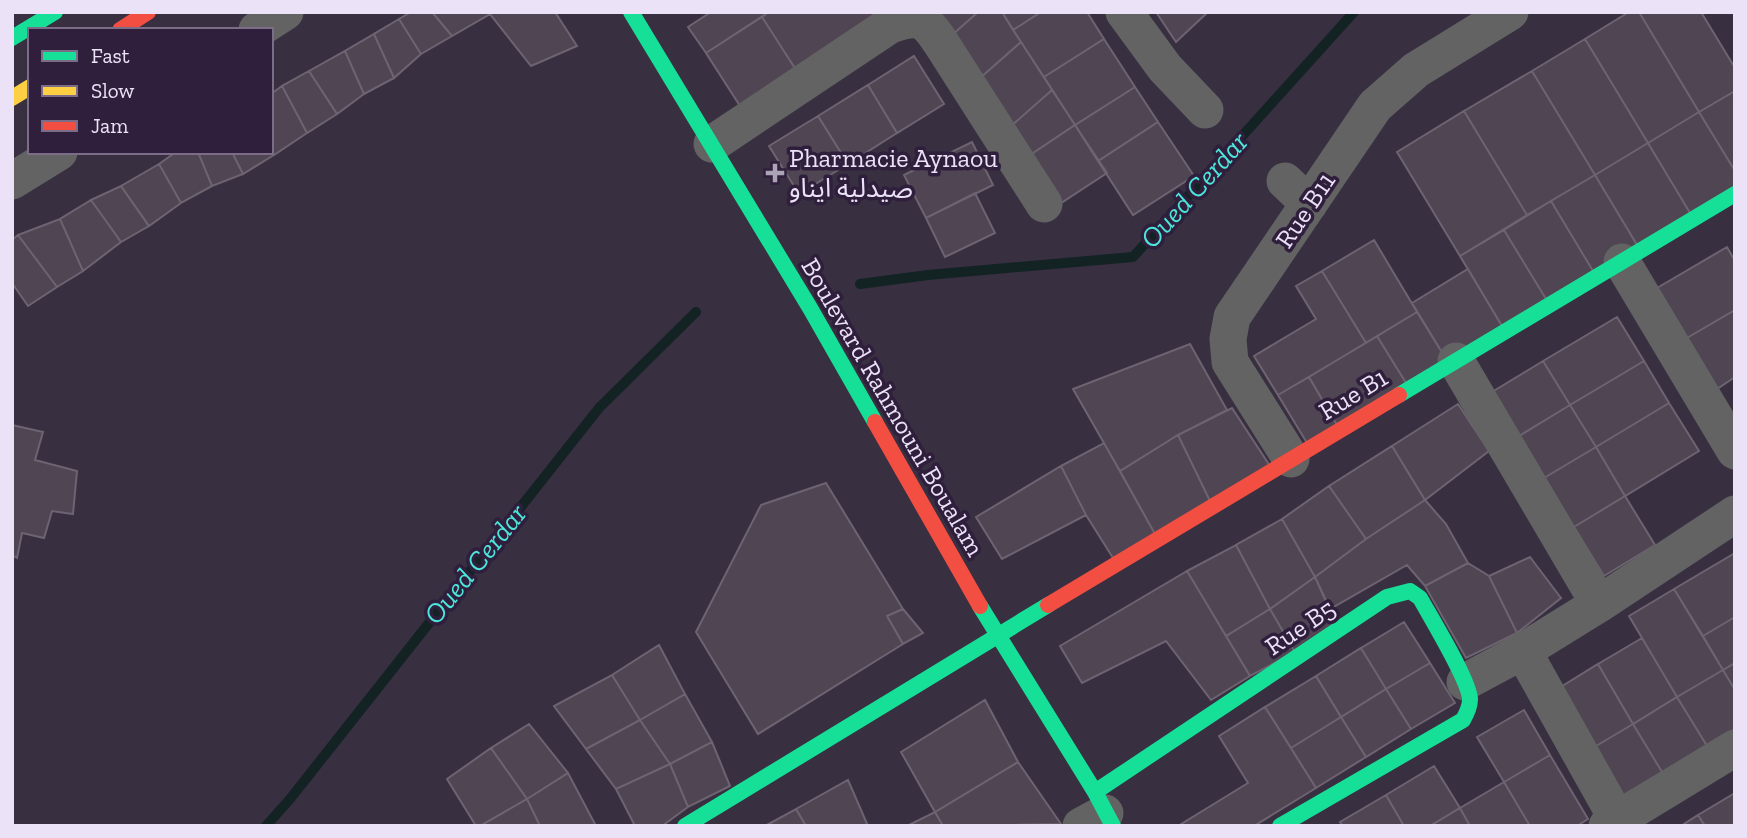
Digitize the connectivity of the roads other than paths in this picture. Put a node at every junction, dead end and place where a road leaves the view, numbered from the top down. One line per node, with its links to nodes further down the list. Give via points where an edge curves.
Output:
1 (55, 12): 8 (street)
2 (148, 12): 9 (street)
3 (285, 12): 10 (street)
4 (631, 12): 15 (street, Boulevard Rahmouni Boualam)
5 (1124, 12): 14 (street, via 1165,68)
6 (1510, 12): 24 (street, Rue B11, via 1416,70 1375,106 1297,192 1232,317 1230,362)
7 (28, 28): 11 (street)
8 (29, 28)
9 (123, 28)
10 (260, 28)
11 (12, 38)
12 (28, 88): 13 (street)
13 (12, 98)
14 (1205, 110)
15 (712, 144): 19 (street, via 890,25 922,20 942,43); 27 (street, Boulevard Rahmouni Boualam)
16 (56, 154): 17 (street)
17 (12, 181)
18 (1735, 194): 20 (street, Rue B1)
19 (1044, 204)
20 (1622, 262): 21 (street, Rue B1); 22 (street)
21 (1456, 361): 24 (street, Rue B1); 26 (street)
22 (1723, 404): 23 (street)
23 (1735, 451)
24 (1291, 459): 27 (street, Rue B1)
25 (1735, 514): 26 (street)
26 (1599, 604): 28 (street)
27 (997, 635): 31 (street, Boulevard Rahmouni Boualam); 33 (street, Rue B1)
28 (1523, 651): 29 (street); 32 (street)
29 (1465, 682): 31 (street, Rue B5, via 1420,598 1410,591 1388,597); 34 (street, Rue B5, via 1472,702 1464,720)
30 (1735, 748): 32 (street)
31 (1098, 814)
32 (1615, 824)
33 (685, 826)
34 (1280, 826)

